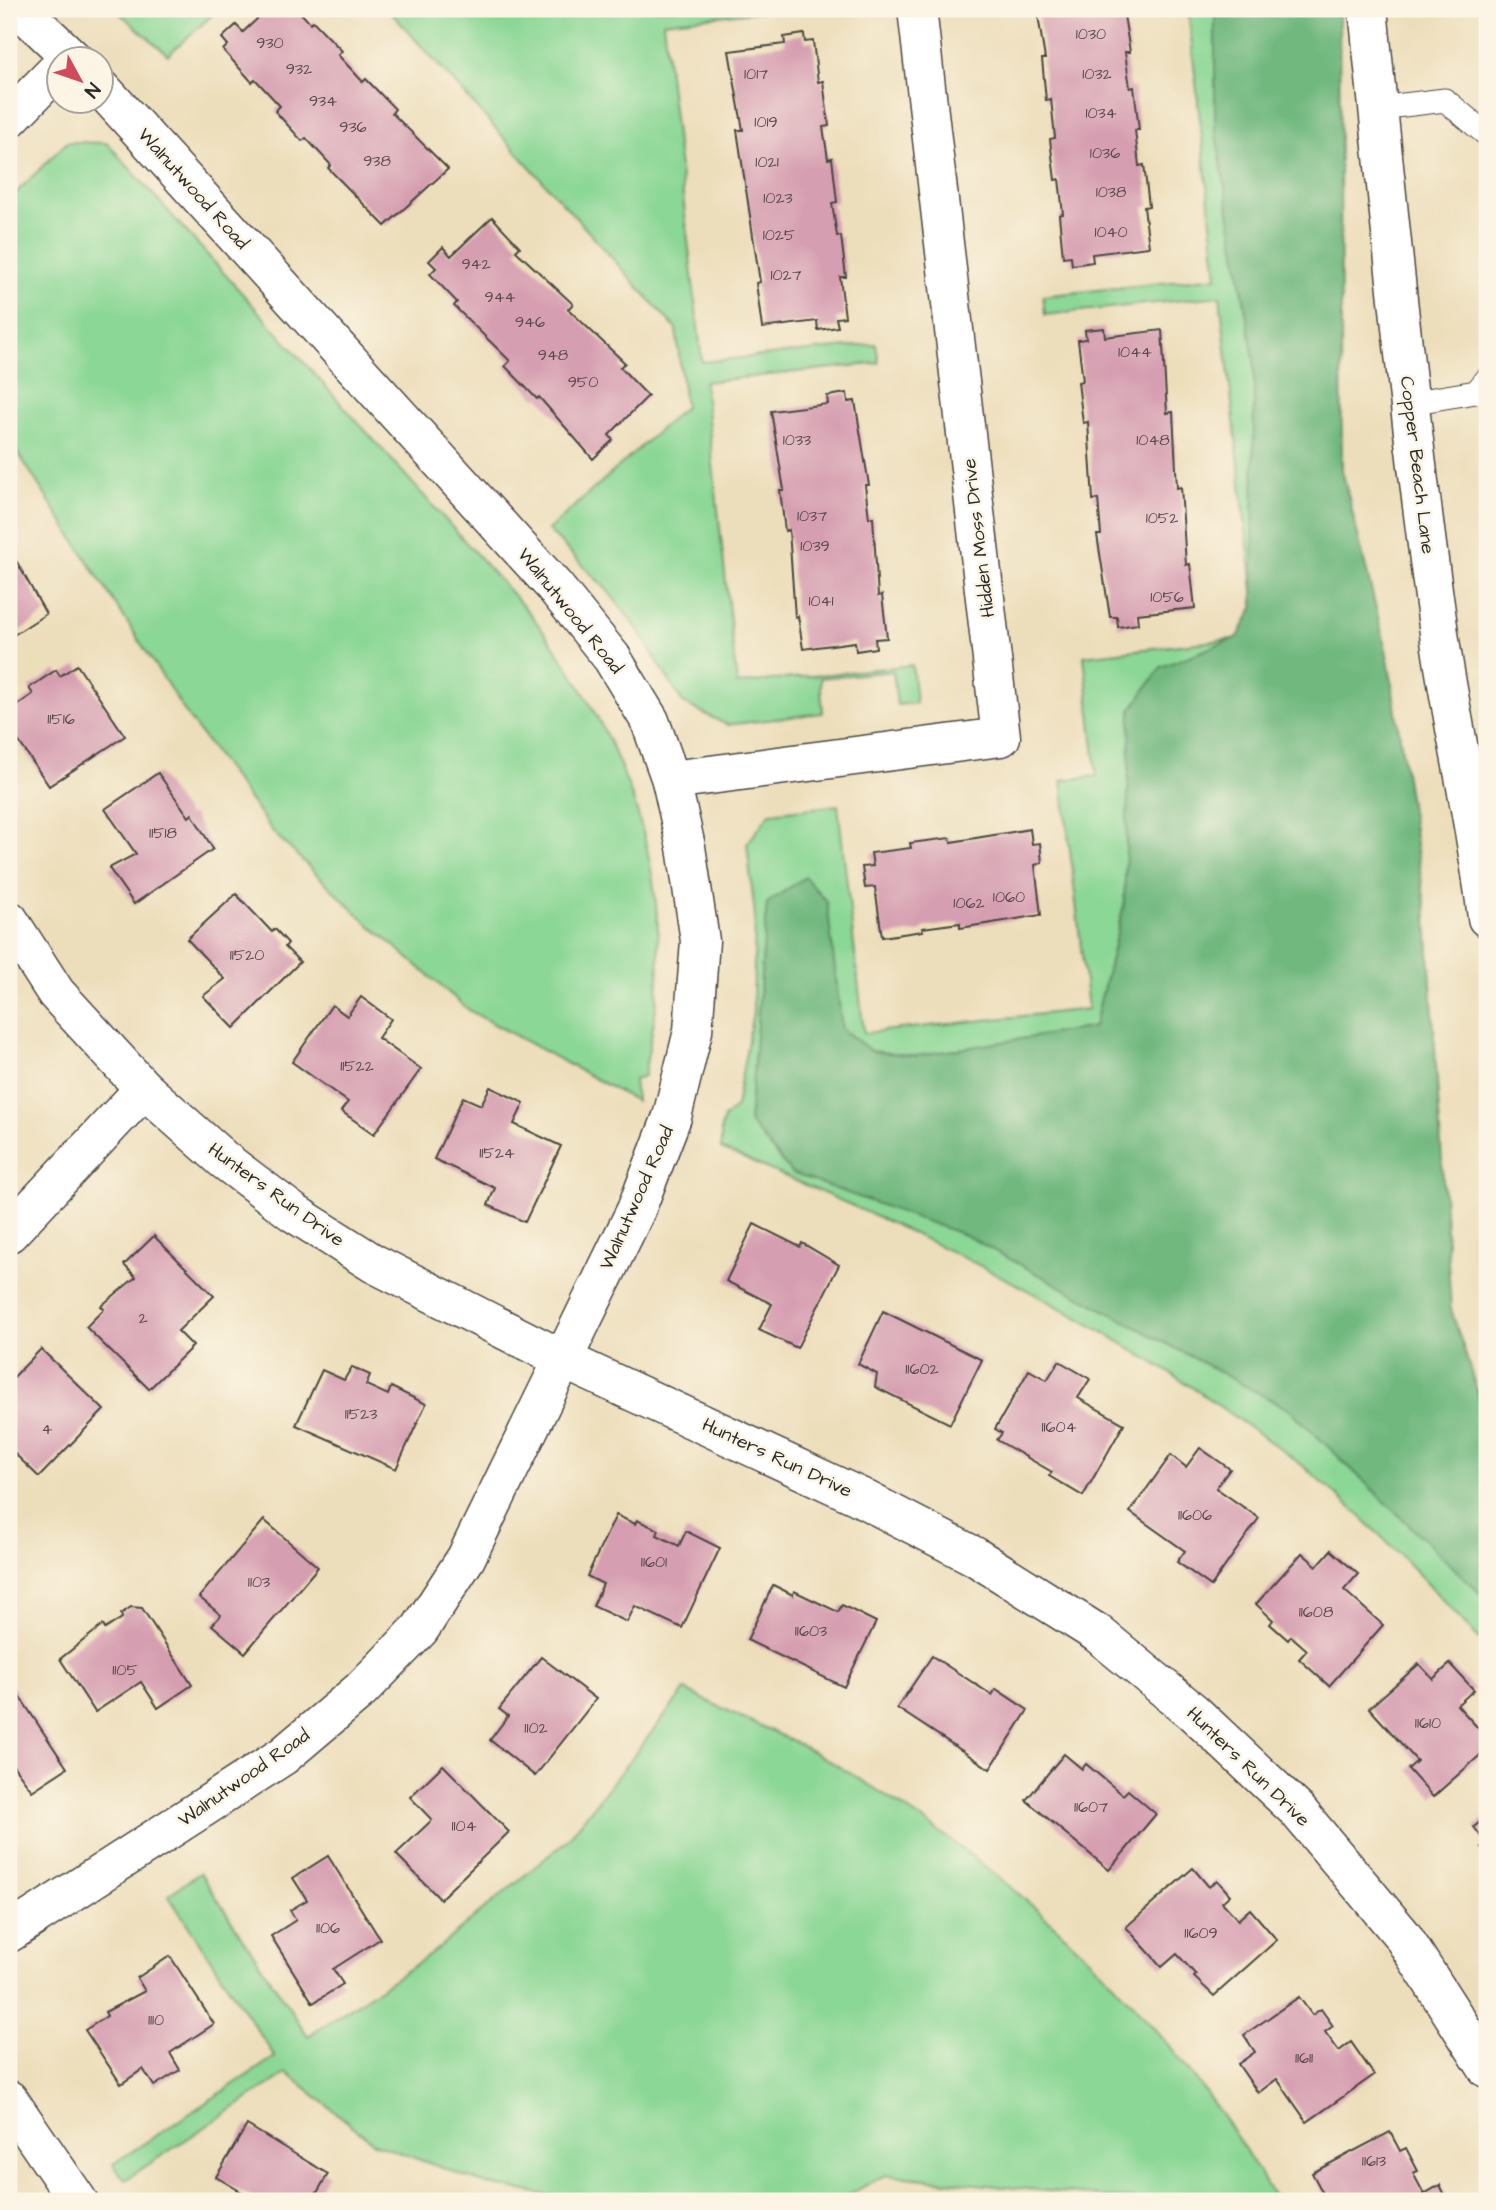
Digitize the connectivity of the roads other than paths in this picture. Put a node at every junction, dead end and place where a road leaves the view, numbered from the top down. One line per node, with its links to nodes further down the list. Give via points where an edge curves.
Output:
1 (20, 9): 4 (street)
2 (917, 9): 12 (street, Hidden Moss Drive, via 1002,737)
3 (1368, 9): 7 (street, Copper Beach Lane)
4 (54, 46)
5 (46, 83): 8 (street)
6 (116, 104): 12 (street, Walnutwood Road, via 554,586 618,668 650,722)
7 (1378, 108): 9 (lane, via 1445,100); 11 (street, Copper Beach Lane)
8 (9, 120)
9 (1487, 135)
10 (1487, 379): 11 (lane, via 1476,392)
11 (1409, 403): 13 (street, Copper Beach Lane, via 1438,629 1478,842)
12 (671, 780): 17 (street, Walnutwood Road, via 687,847 700,940 693,1031 672,1117 636,1210)
13 (1487, 918)
14 (9, 920): 15 (street, Hunters Run Drive, via 56,993)
15 (144, 1089): 16 (street); 17 (street, Hunters Run Drive, via 224,1160 294,1213 373,1263)
16 (9, 1233)
17 (562, 1359): 18 (street, Walnutwood Road, via 466,1558 420,1629 361,1690 283,1756); 19 (street, Hunters Run Drive, via 870,1502 974,1556 1097,1633 1193,1712 1297,1810 1402,1935)
18 (9, 1933)
19 (1487, 2068)
20 (9, 2100): 21 (street)
21 (78, 2201)

